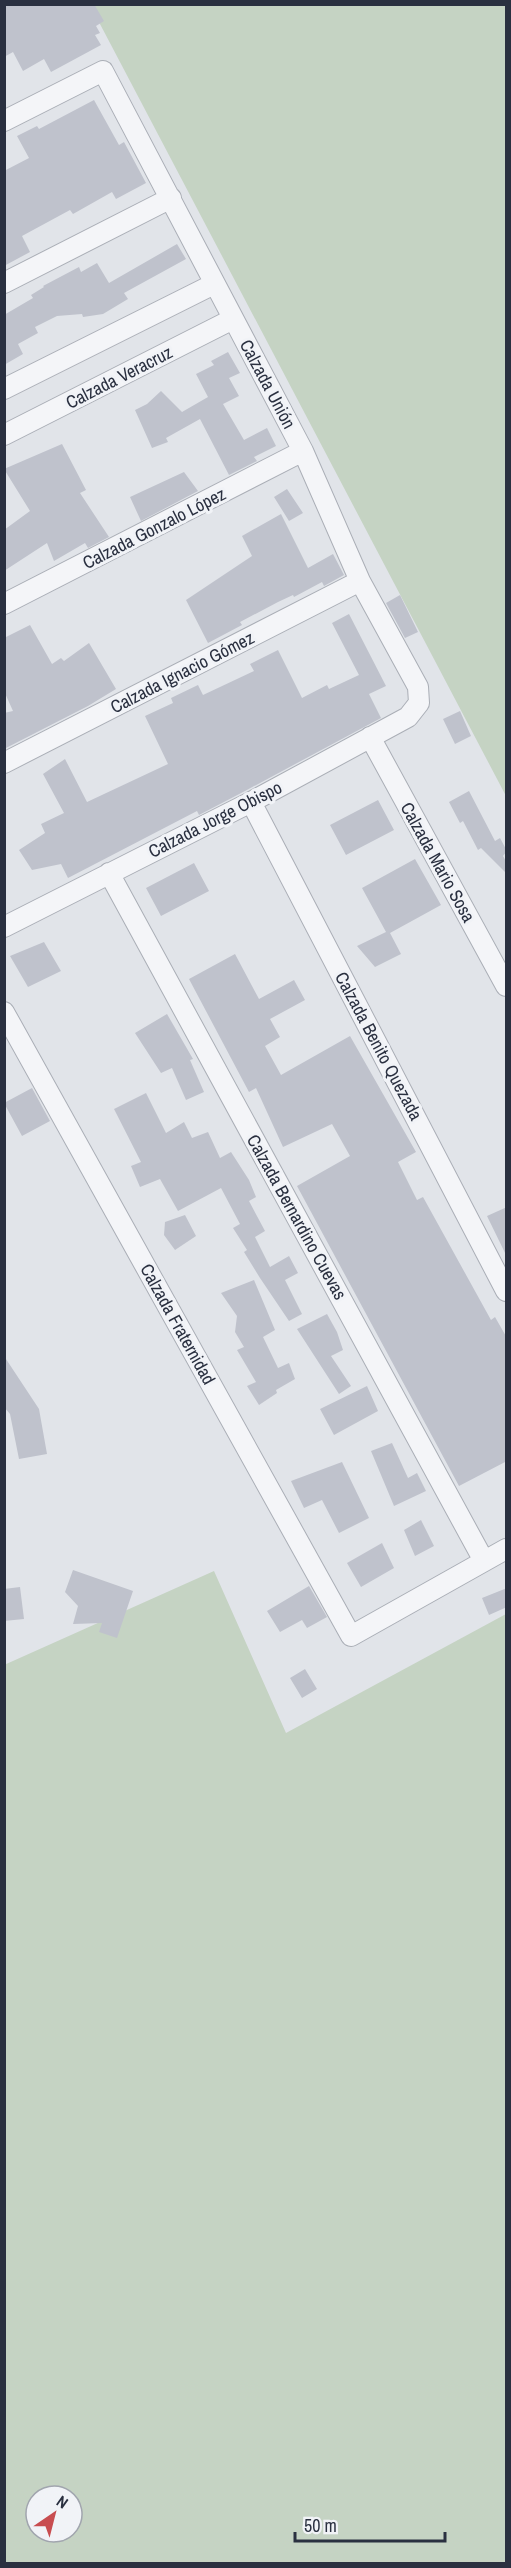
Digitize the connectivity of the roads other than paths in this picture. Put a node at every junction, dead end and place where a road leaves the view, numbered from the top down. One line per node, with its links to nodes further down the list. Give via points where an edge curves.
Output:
1 (4, 121): 2 (street, Calzada Unión, via 103,71)
2 (171, 198): 3 (street); 4 (street, Calzada Unión)
3 (4, 283)
4 (214, 284): 5 (street, Calzada Unión); 6 (street)
5 (233, 319): 7 (street, Calzada Veracruz); 8 (street, Calzada Unión)
6 (4, 389)
7 (4, 435)
8 (303, 451): 9 (street, Calzada Unión); 10 (street, Calzada Gonzalo López)
9 (360, 581): 11 (street, Calzada Unión, via 418,687); 13 (street, Calzada Ignacio Gómez)
10 (4, 604)
11 (419, 703): 12 (street, Calzada Jorge Obispo, via 408,717)
12 (370, 737): 14 (street, Calzada Jorge Obispo); 17 (street, Calzada Mario Sosa)
13 (4, 763)
14 (251, 802): 15 (street, Calzada Jorge Obispo); 19 (street, Calzada Benito Quezada)
15 (109, 873): 16 (street, Calzada Jorge Obispo); 21 (street, Calzada Bernardino Cuevas)
16 (4, 927)
17 (507, 986)
18 (4, 1012): 21 (street, Calzada Fraternidad, via 351,1636)
19 (507, 1291)
20 (507, 1549): 21 (street)
21 (484, 1561)

